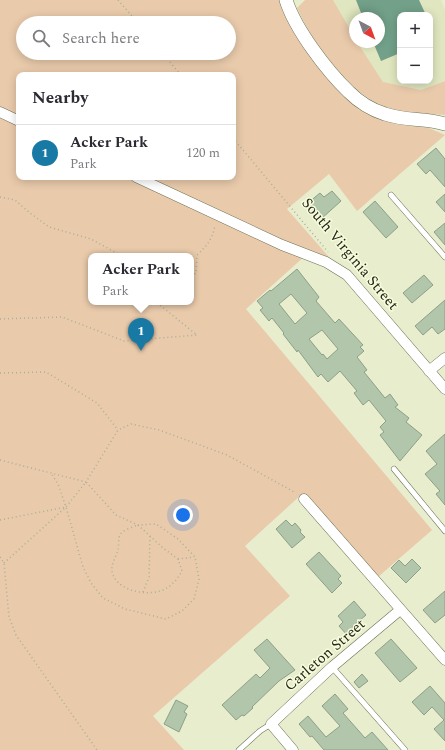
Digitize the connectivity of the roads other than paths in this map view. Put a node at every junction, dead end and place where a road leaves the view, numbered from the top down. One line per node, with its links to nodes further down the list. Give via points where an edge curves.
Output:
1 (286, 0): 4 (street, via 311,47 350,93 362,103 398,118)
2 (0, 112): 3 (street)
3 (16, 120)
4 (445, 124)
5 (142, 180): 9 (street, South Virginia Street, via 217,216 326,262 347,275)
6 (391, 196): 7 (lane)
7 (445, 258)
8 (445, 358): 9 (street)
9 (429, 371): 10 (street, South Virginia Street)
10 (445, 389)
11 (394, 469): 13 (lane)
12 (304, 499): 14 (street)
13 (445, 531)
14 (400, 610): 15 (street); 16 (street, Carleton Street)
15 (445, 660)
16 (332, 667): 17 (street, Carleton Street); 20 (lane)
17 (271, 724): 18 (lane); 19 (street)
18 (239, 750)
19 (293, 750)
20 (405, 750)

